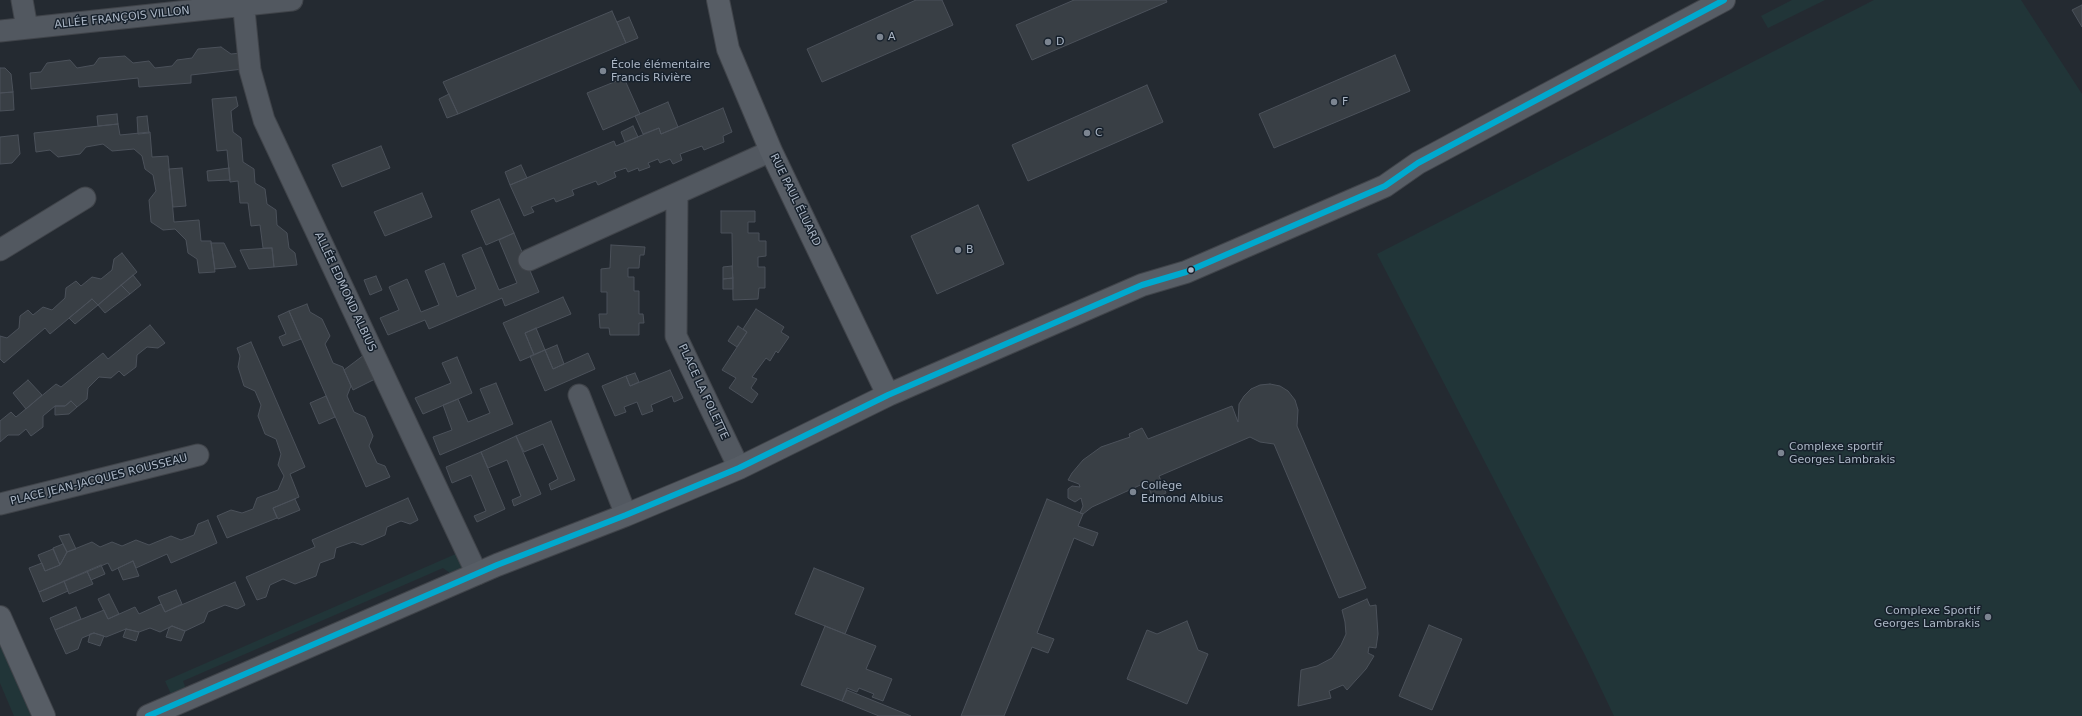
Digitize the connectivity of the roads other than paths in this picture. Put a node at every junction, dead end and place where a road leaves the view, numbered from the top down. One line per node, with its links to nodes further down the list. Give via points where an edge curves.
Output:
1 (22, 0): 6 (street)
2 (292, 0): 5 (street, ALLÉE FRANÇOIS VILLON)
3 (718, 0): 8 (street, RUE PAUL ÉLUARD, via 728,49)
4 (1724, 0): 13 (street, via 1418,163 1385,186 1186,272 1142,285)
5 (243, 2): 6 (street, ALLÉE FRANÇOIS VILLON); 19 (street, ALLÉE EDMOND ALBIUS, via 250,70 264,120)
6 (27, 28): 7 (street, ALLÉE FRANÇOIS VILLON)
7 (0, 31)
8 (771, 151): 9 (street); 13 (street, RUE PAUL ÉLUARD)
9 (677, 194): 12 (street); 16 (street, PLACE LA FOLETTE, via 676,336)
10 (85, 198): 11 (street)
11 (0, 250)
12 (529, 260)
13 (888, 394): 16 (street)
14 (579, 395): 18 (street)
15 (198, 456): 17 (street, PLACE JEAN-JACQUES ROUSSEAU)
16 (739, 468): 18 (street)
17 (0, 504)
18 (626, 516): 19 (street)
19 (477, 574): 22 (street)
20 (0, 617): 21 (street)
21 (44, 716)
22 (148, 716)

